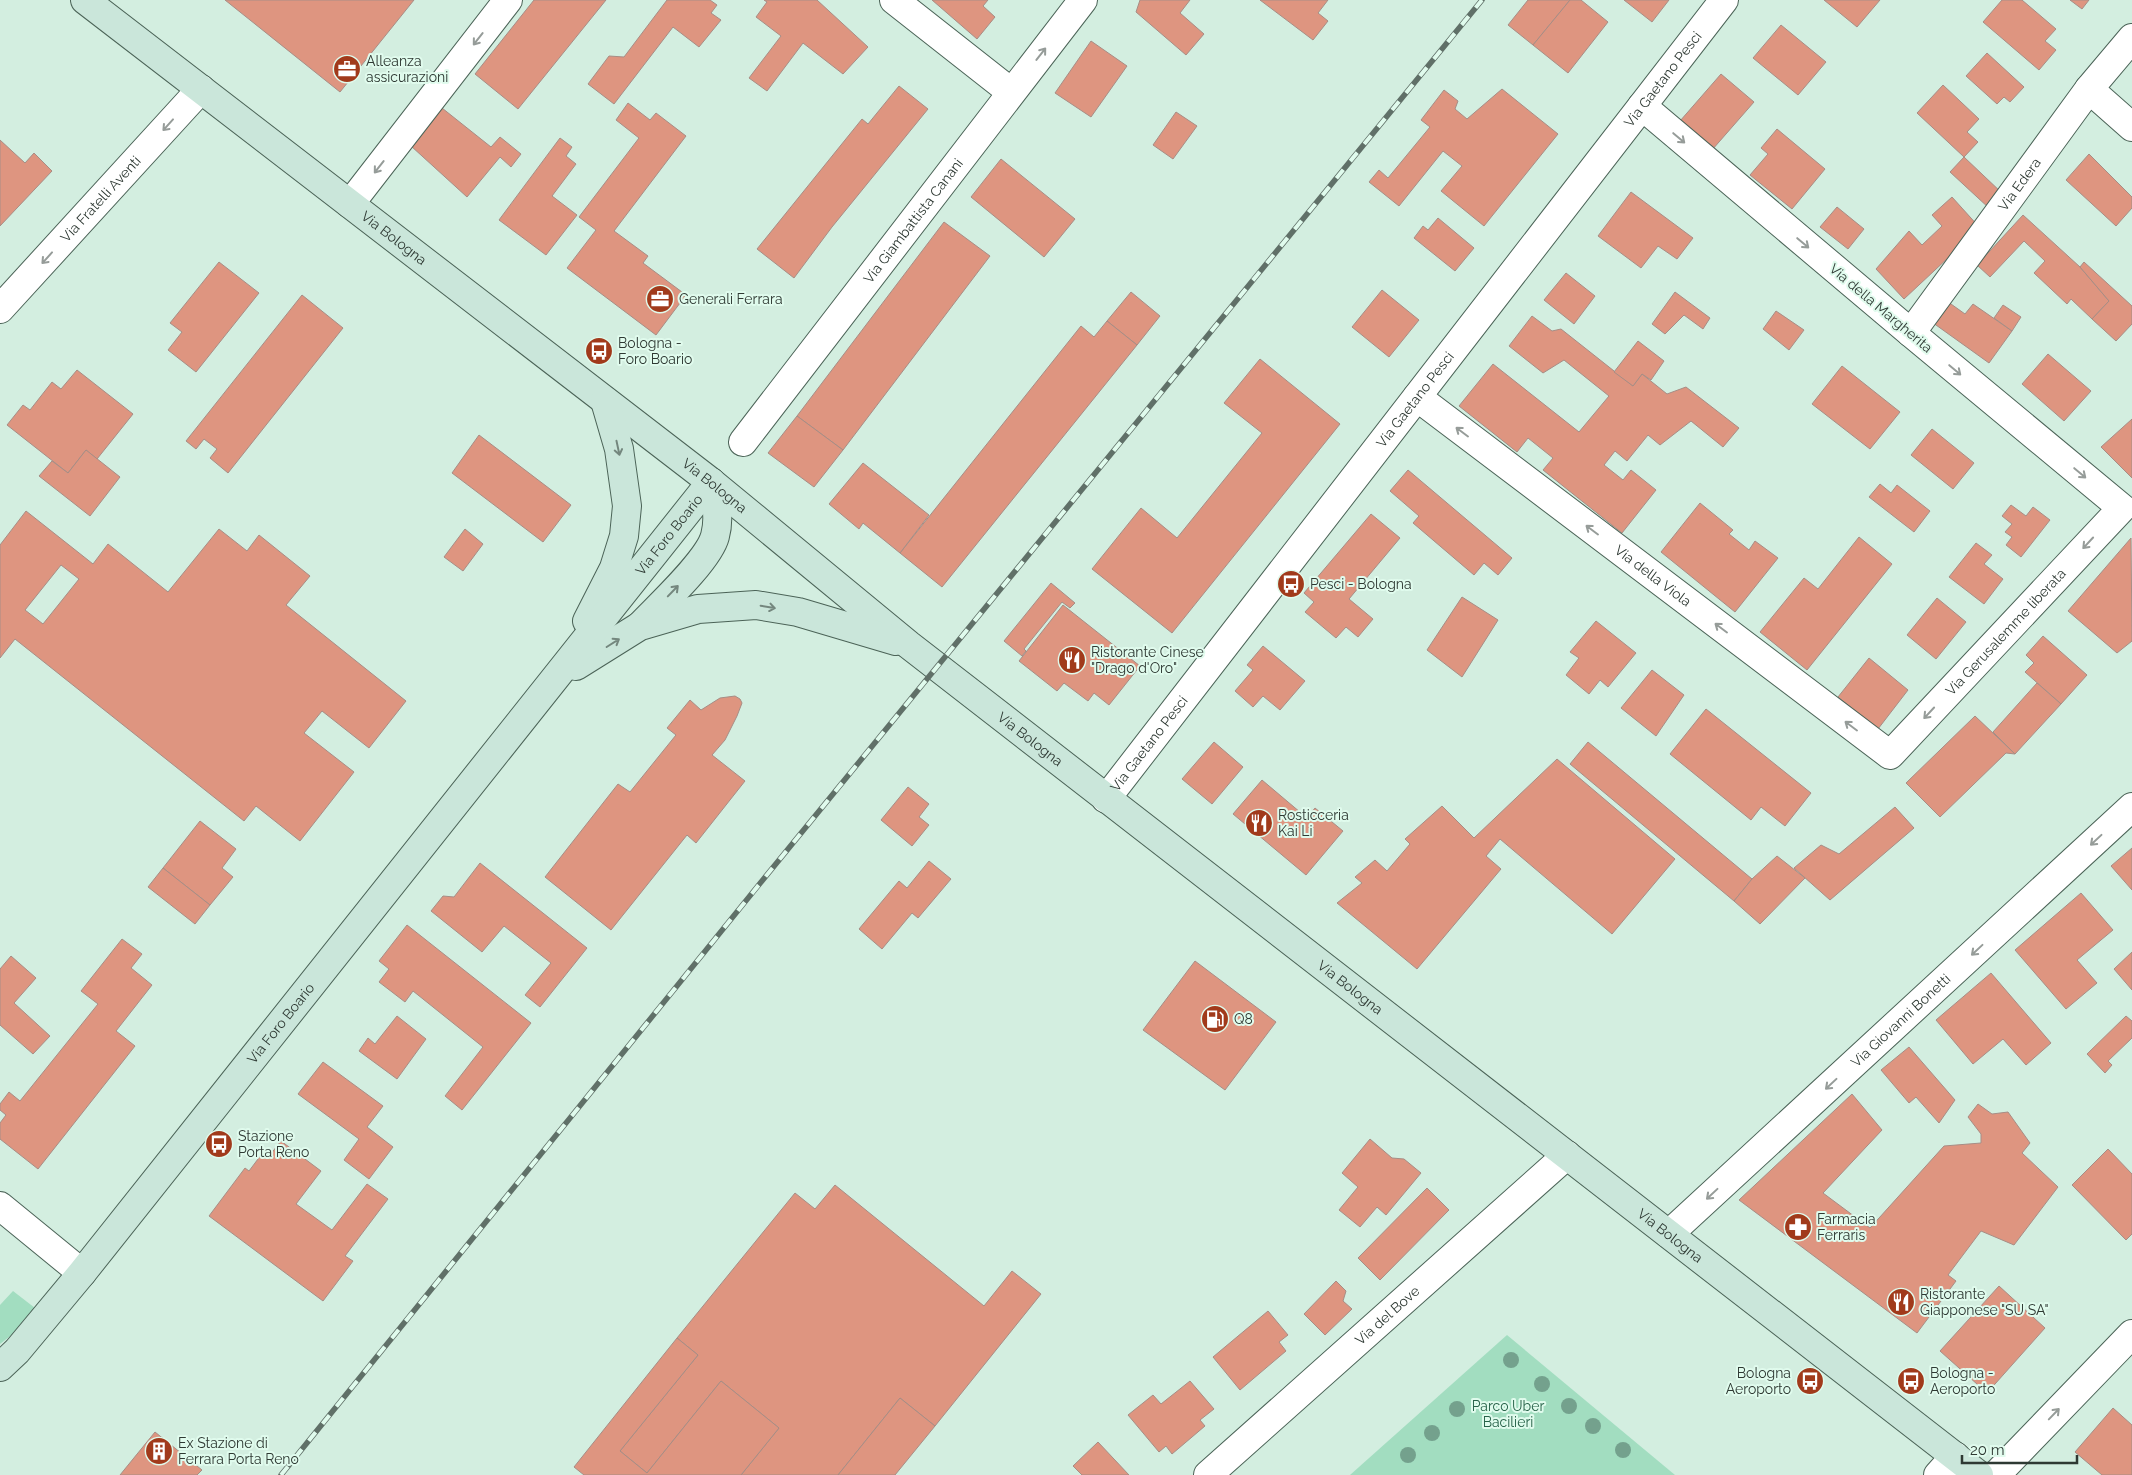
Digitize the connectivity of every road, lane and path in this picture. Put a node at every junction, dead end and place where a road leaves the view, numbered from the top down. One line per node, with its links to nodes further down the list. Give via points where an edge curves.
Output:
1 (85, 0): 7 (street, Via Bologna)
2 (508, 0): 12 (street, one-way to 12)
3 (894, 0): 9 (street)
4 (1083, 0): 9 (street, Via Giambattista Canani, one-way to 4)
5 (1724, 0): 10 (street, Via Gaetano Pesci)
6 (2132, 38): 8 (street, Via Edera)
7 (201, 89): 12 (street, Via Bologna); 13 (street, Via Fratelli Aventi, one-way to 13)
8 (2090, 89): 11 (street); 14 (street, Via Edera)
9 (1011, 92): 17 (street, Via Giambattista Canani)
10 (1642, 106): 14 (street, Via della Margherita, one-way to 14); 15 (street, Via Gaetano Pesci)
11 (2132, 127)
12 (350, 204): 16 (street, Via Bologna)
13 (0, 309)
14 (1911, 333): 19 (street, Via della Margherita, one-way to 19)
15 (1417, 397): 23 (street, Via della Viola, one-way to 15); 24 (street, Via Gaetano Pesci)
16 (606, 401): 18 (street, Via Bologna); 22 (street, Via Foro Boario, one-way to 22, via 619,449 627,506 624,536 598,602)
17 (744, 442)
18 (711, 482): 20 (street, Via Foro Boario, one-way to 18, via 690,574 715,537 718,515); 21 (street, Via Bologna); 22 (street, Via Foro Boario)
19 (2122, 508): 23 (street, Via Gerusalemme liberata, one-way to 23)
20 (640, 626): 21 (street, Via Foro Boario, one-way to 21, via 698,609 756,605 798,612); 22 (street, Via Foro Boario, one-way to 20)
21 (909, 645): 24 (street, Via Bologna)
22 (557, 678): 29 (street, Via Foro Boario)
23 (1890, 755)
24 (1106, 799): 26 (street, Via Bologna)
25 (2132, 807): 28 (street, Via Giovanni Bonetti, one-way to 28)
26 (1567, 1155): 28 (street, Via Bologna); 33 (street, Via del Bove)
27 (0, 1206): 29 (street)
28 (1669, 1234): 32 (street, Via Bologna)
29 (82, 1273): 31 (street, Via Foro Boario, via 17,1352)
30 (2132, 1334): 35 (street, one-way to 30)
31 (0, 1367)
32 (1946, 1466): 34 (street, Via Bologna)
33 (1208, 1475)
34 (1979, 1475)
35 (1996, 1475)

